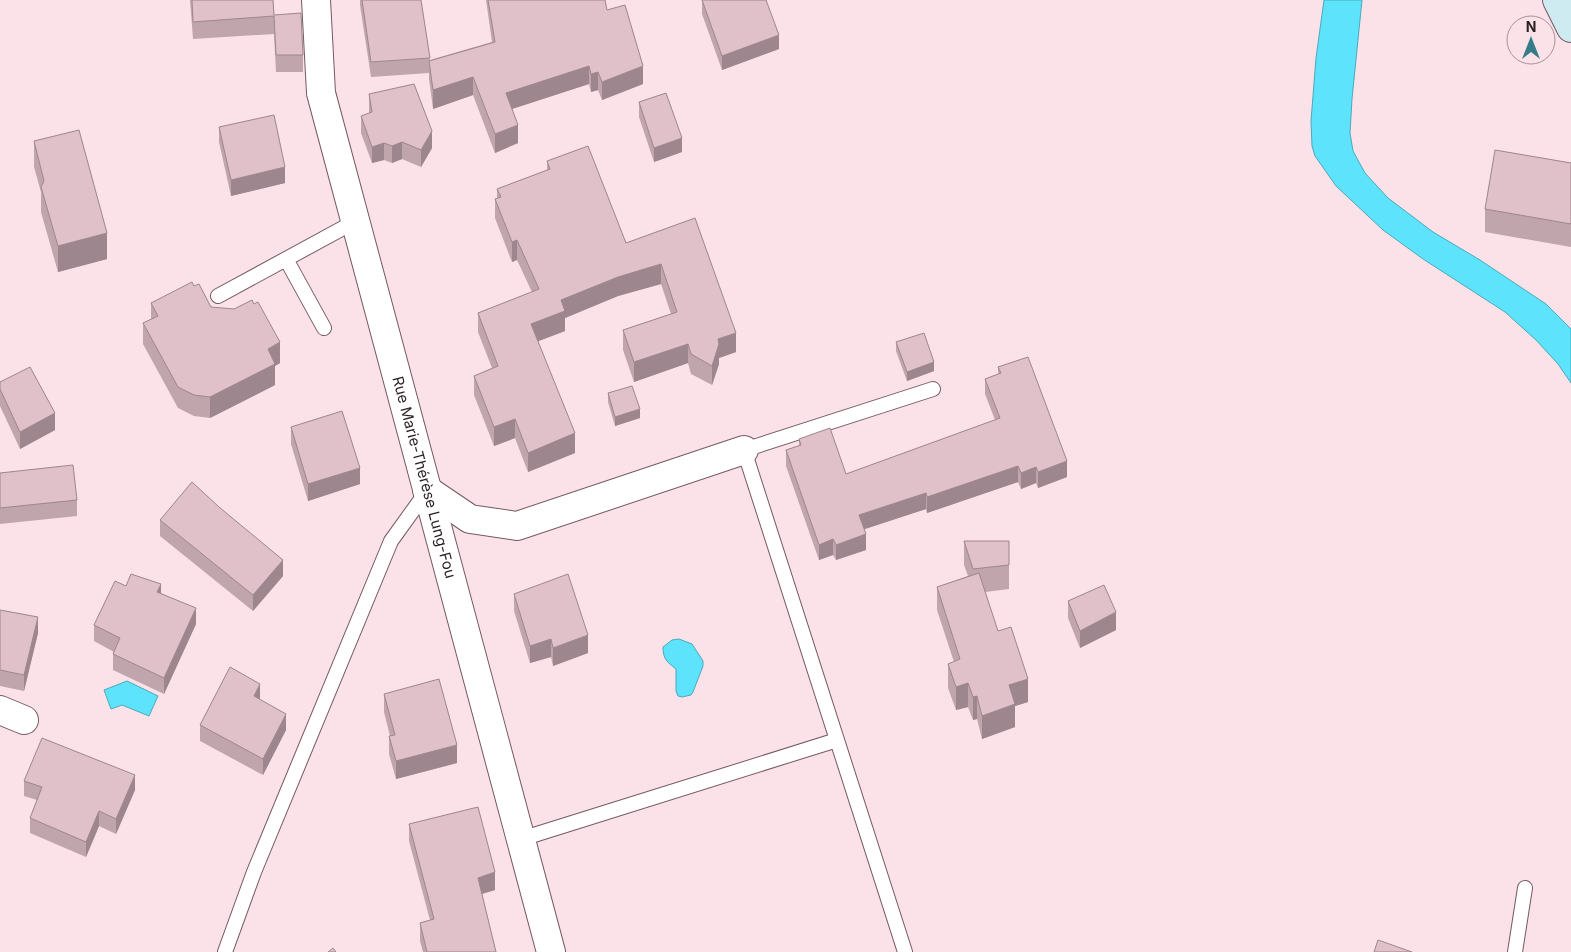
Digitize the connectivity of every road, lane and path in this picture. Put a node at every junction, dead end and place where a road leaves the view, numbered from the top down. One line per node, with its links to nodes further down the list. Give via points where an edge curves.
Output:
1 (316, 0): 4 (street, Rue Marie-Thérèse Lung-Fou, via 322,93)
2 (1557, 0): 3 (main road)
3 (1571, 28)
4 (356, 221): 5 (lane); 10 (street, Rue Marie-Thérèse Lung-Fou)
5 (286, 259): 6 (lane); 7 (lane)
6 (218, 296)
7 (324, 328)
8 (933, 390): 9 (lane)
9 (744, 450): 10 (street, via 517,526 470,519); 11 (lane)
10 (427, 490): 12 (street, Rue Marie-Thérèse Lung-Fou); 14 (lane, via 391,541 254,872)
11 (837, 740): 12 (lane); 16 (lane)
12 (521, 839): 15 (street, Rue Marie-Thérèse Lung-Fou)
13 (1525, 888): 17 (lane)
14 (225, 952)
15 (551, 952)
16 (905, 952)
17 (1515, 952)

